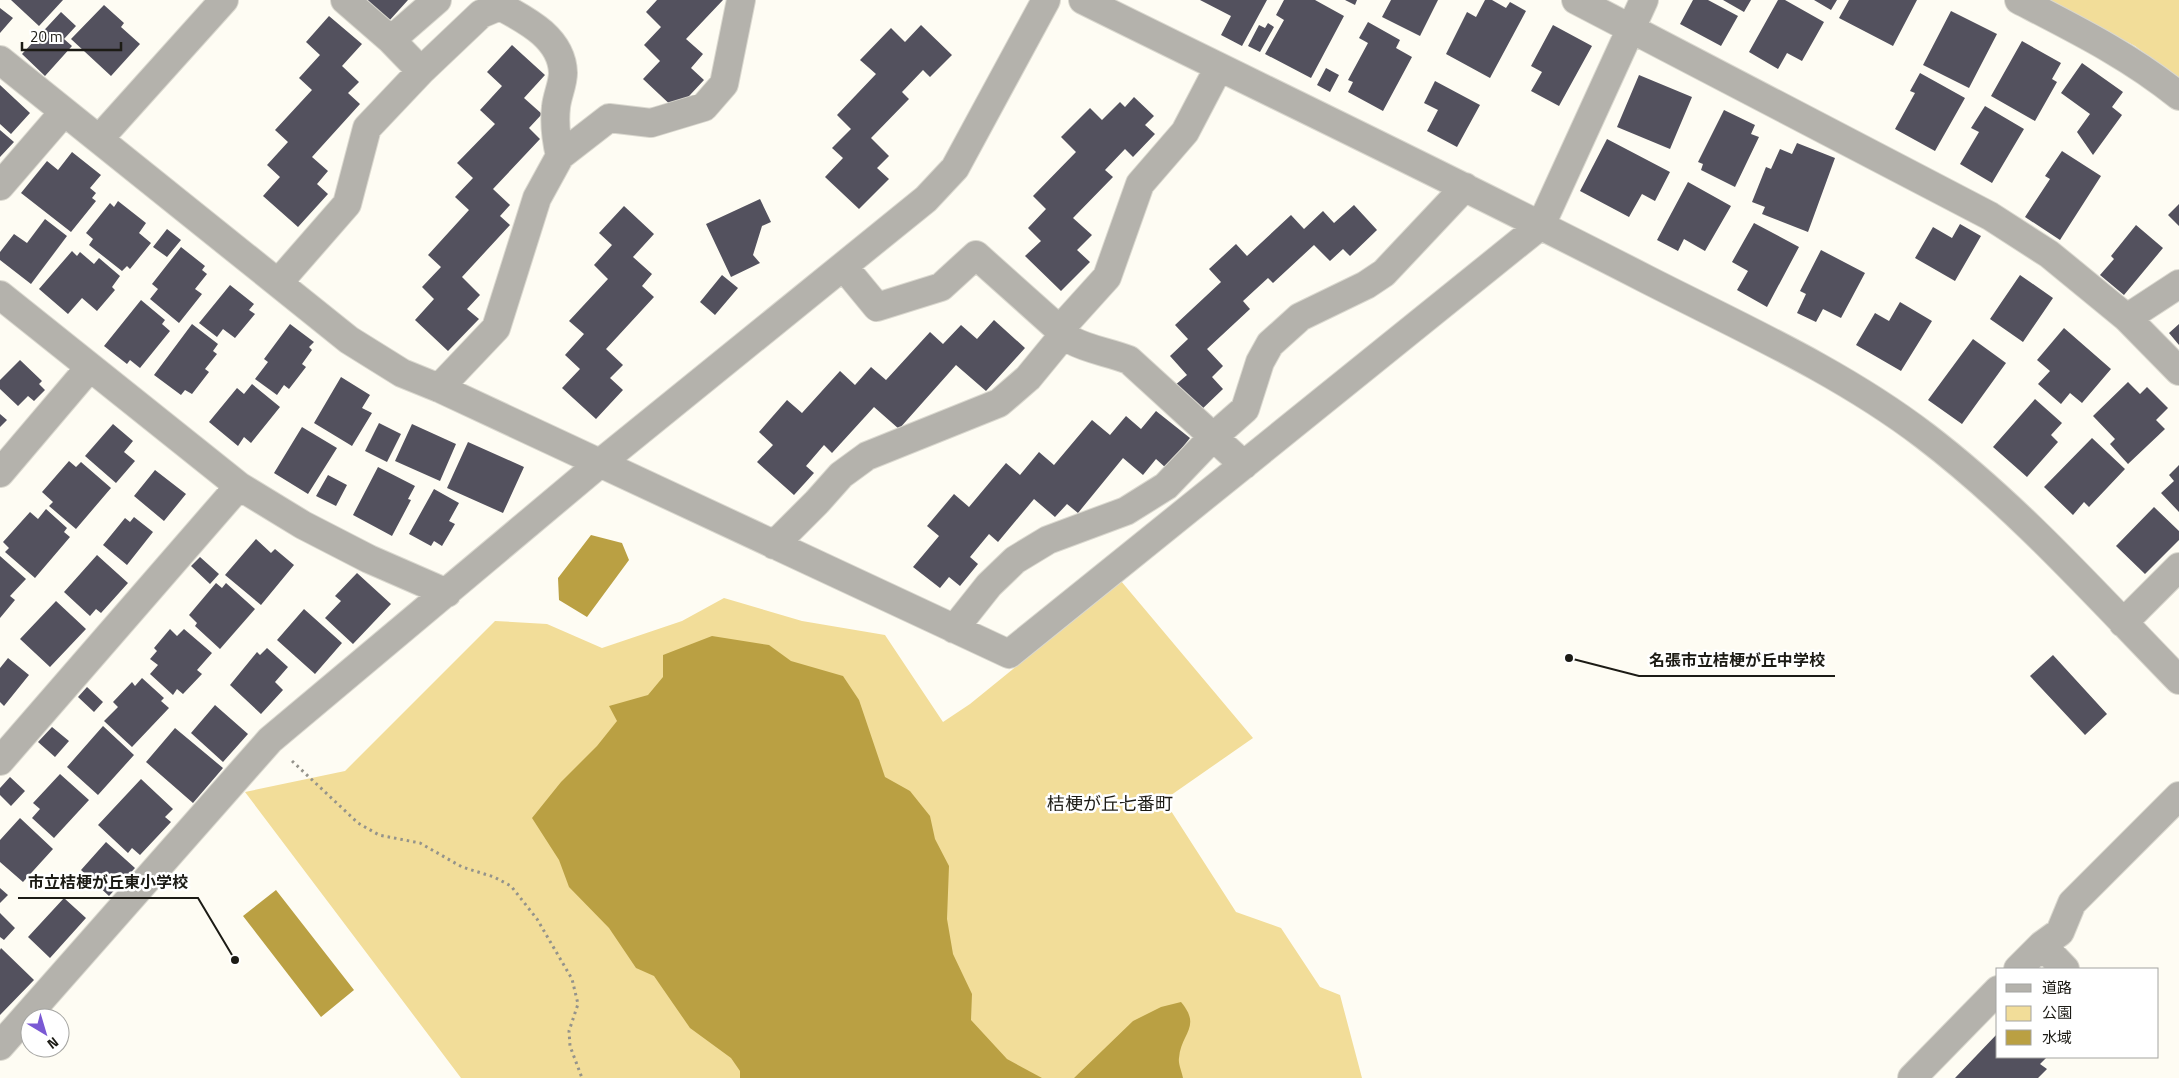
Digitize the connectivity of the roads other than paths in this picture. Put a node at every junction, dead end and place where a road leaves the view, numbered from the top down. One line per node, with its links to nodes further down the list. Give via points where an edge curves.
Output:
1 (224, 0): 17 (street)
2 (345, 0): 11 (street)
3 (437, 0): 11 (street)
4 (742, 0): 18 (street, via 724,84 704,107 651,123 609,118)
5 (1046, 0): 22 (street, via 955,168 926,199)
6 (1083, 0): 13 (street)
7 (1576, 0): 10 (street)
8 (1644, 0): 10 (street)
9 (2019, 0): 15 (street, via 2114,50)
10 (1630, 28): 21 (street); 26 (street, via 1990,216 2049,254)
11 (391, 40): 14 (street)
12 (0, 60): 16 (street)
13 (1219, 67): 20 (street); 27 (street, via 1185,132 1140,184 1107,277)
14 (421, 71): 18 (street, via 481,14 500,6 522,17 539,28 556,50 563,72 556,107 555,136); 23 (street, via 367,128 347,204)
15 (2179, 96)
16 (63, 113): 17 (street); 19 (street)
17 (99, 139): 23 (street)
18 (560, 156): 30 (street, via 537,198 496,328)
19 (0, 186)
20 (1465, 187): 21 (street); 31 (street, via 1384,272 1366,285 1300,317 1270,344 1260,362 1245,409)
21 (1541, 225): 33 (street); 39 (street, via 1836,377 1922,434 1968,470 2064,560)
22 (844, 267): 27 (street, via 878,307 941,287 976,256); 32 (street)
23 (278, 283): 30 (street, via 349,340 402,373)
24 (2179, 284): 26 (street)
25 (0, 295): 28 (street)
26 (2127, 318): 29 (street)
27 (1062, 331): 31 (street, via 1070,340 1086,348 1129,360); 36 (street, via 1028,378 999,402 867,456 850,467)
28 (90, 367): 34 (street); 35 (street)
29 (2179, 371)
30 (439, 388): 32 (street)
31 (1212, 438): 33 (street); 40 (street, via 1166,486 1145,501 1048,540 1015,560 989,585)
32 (598, 464): 36 (street); 38 (street)
33 (1244, 465): 40 (street, via 1009,654)
34 (0, 473)
35 (239, 486): 38 (street, via 369,559); 42 (street)
36 (774, 545): 40 (street)
37 (2179, 566): 39 (street)
38 (447, 593): 48 (street, via 270,740)
39 (2123, 622): 41 (street)
40 (954, 629)
41 (2179, 680)
42 (0, 761)
43 (2179, 796): 44 (street, via 2072,903 2060,932)
44 (2042, 945): 45 (street); 46 (street)
45 (2019, 968)
46 (2064, 968)
47 (1996, 992): 49 (street)
48 (0, 1046)
49 (1912, 1078)

